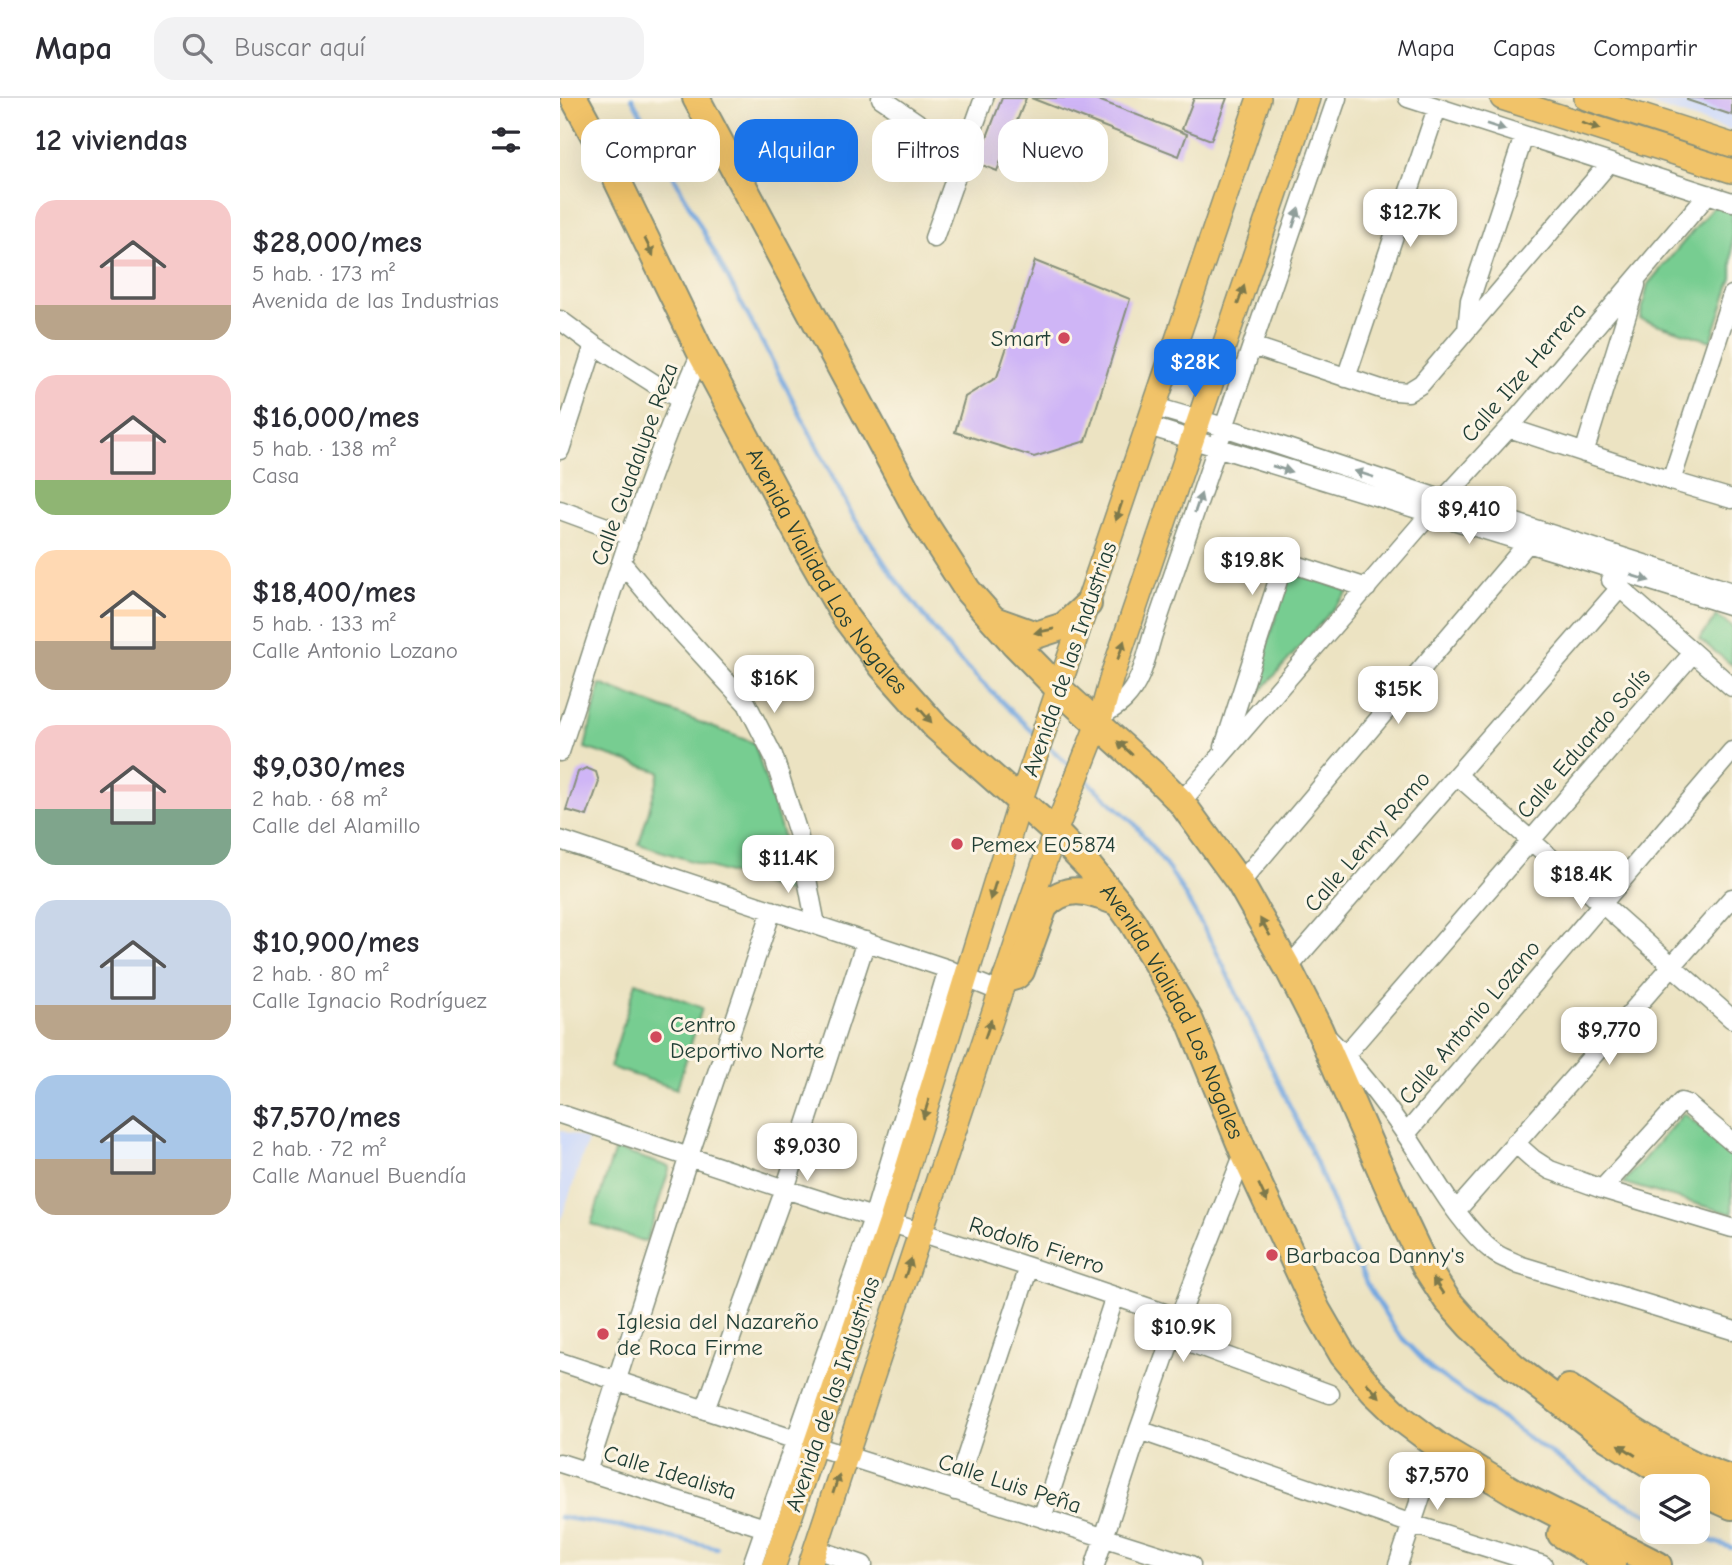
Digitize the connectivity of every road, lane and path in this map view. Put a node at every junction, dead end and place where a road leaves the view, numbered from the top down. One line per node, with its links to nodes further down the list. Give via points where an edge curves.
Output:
1 (562, 98): 22 (highway)
2 (574, 98): 22 (highway, Avenida Vialidad Los Nogales)
3 (696, 98): 54 (highway, via 923,521 968,591)
4 (881, 98): 13 (street)
5 (984, 98): 14 (street)
6 (1259, 98): 33 (main road, Avenida de las Industrias)
7 (1308, 98): 36 (main road, Avenida de las Industrias, one-way to 7)
8 (1337, 98): 29 (street, one-way to 8)
9 (1408, 98): 12 (street)
10 (1502, 98): 18 (main road, one-way to 18)
11 (1586, 98): 16 (main road)
12 (1437, 108): 15 (street, one-way to 15); 31 (street)
13 (912, 119)
14 (977, 119)
15 (1524, 136): 17 (street); 27 (street, via 1470,300)
16 (1732, 145)
17 (1609, 163): 20 (street); 27 (street)
18 (1732, 171)
19 (954, 182): 23 (street)
20 (1708, 194): 21 (street); 24 (street, Calle Ilze Herrera)
21 (1732, 202)
22 (632, 213): 30 (highway, Avenida Vialidad Los Nogales, one-way to 30)
23 (934, 238)
24 (1639, 276): 35 (street, Calle Ilze Herrera); 39 (street)
25 (1732, 295): 40 (street)
26 (560, 320): 28 (street)
27 (1467, 330): 31 (street, via 1420,384 1408,391 1384,390)
28 (594, 345): 32 (street); 38 (street)
29 (1252, 346): 31 (street); 34 (street)
30 (701, 354): 32 (street, Calle Guadalupe Reza); 63 (highway, Avenida Vialidad Los Nogales, one-way to 63, via 845,617 936,727)
31 (1346, 378)
32 (680, 400): 45 (street, Calle Guadalupe Reza)
33 (1151, 417): 36 (street); 52 (main road, Avenida de las Industrias, one-way to 52)
34 (1224, 427): 36 (street); 37 (street); 42 (street, one-way to 34)
35 (1508, 428): 39 (street); 42 (street, Calle Ilze Herrera)
36 (1195, 430): 37 (street); 58 (main road, Avenida de las Industrias, one-way to 36)
37 (1217, 448): 44 (street, one-way to 44); 58 (street, one-way to 37, via 1123,701 1141,675)
38 (560, 450)
39 (1584, 453): 40 (street)
40 (1671, 481): 41 (street)
41 (1732, 499)
42 (1444, 500): 44 (street, Calle Ilze Herrera); 51 (street)
43 (560, 510): 45 (street)
44 (1430, 514): 46 (street); 49 (street, Calle Ilze Herrera)
45 (631, 536): 47 (street, Calle Guadalupe Reza)
46 (1527, 544): 48 (street); 68 (street)
47 (622, 563): 60 (street, Calle Guadalupe Reza); 73 (street, via 747,704 774,755 798,833)
48 (1593, 564): 50 (street); 53 (street, one-way to 53)
49 (1367, 588): 61 (street, Calle Ilze Herrera); 61 (street, via 1285,563)
50 (1620, 588): 55 (street); 62 (street, Calle Lenny Romo)
51 (1732, 592)
52 (1088, 604): 54 (highway, one-way to 54, via 1064,626 1036,635); 57 (main road, Avenida de las Industrias)
53 (1732, 606)
54 (993, 620): 57 (highway)
55 (1693, 653): 56 (street); 67 (street, Calle Eduardo Solís)
56 (1732, 687)
57 (1059, 689): 58 (highway); 63 (main road, Avenida de las Industrias)
58 (1100, 720): 64 (highway, one-way to 58); 65 (main road, Avenida de las Industrias)
59 (1732, 751): 70 (street, Calle Antonio Lozano)
60 (560, 752)
61 (1222, 753): 64 (street, Calle Ilze Herrera)
62 (1457, 775): 67 (street); 76 (street, Calle Lenny Romo)
63 (1020, 802): 65 (highway, Avenida Vialidad Los Nogales); 77 (main road, Avenida de las Industrias, one-way to 77)
64 (1181, 802): 68 (highway)
65 (1055, 832): 69 (highway, Avenida Vialidad Los Nogales); 78 (main road, Avenida de las Industrias)
66 (560, 840): 72 (street)
67 (1531, 841): 70 (street); 81 (street, Calle Eduardo Solís)
68 (1240, 883): 76 (highway, one-way to 68)
69 (1118, 902): 78 (highway, via 1074,891 1050,900 1021,971); 86 (highway, Avenida Vialidad Los Nogales, via 1190,1021)
70 (1602, 904): 75 (street); 83 (street, Calle Antonio Lozano)
71 (1729, 906): 75 (street)
72 (772, 910): 73 (street); 87 (street)
73 (816, 925): 74 (street)
74 (866, 942): 77 (street); 88 (street)
75 (1672, 966): 79 (street); 85 (street)
76 (1288, 968): 80 (highway)
77 (957, 973): 78 (street); 91 (main road, Avenida de las Industrias, one-way to 91)
78 (1003, 985): 93 (main road, Avenida de las Industrias, one-way to 78)
79 (1732, 1018)
80 (1319, 1029): 81 (street); 97 (highway, one-way to 80, via 1425,1266)
81 (1345, 1055): 83 (street)
82 (560, 1114): 87 (street)
83 (1406, 1133): 90 (street)
84 (1732, 1142): 89 (street, via 1681,1102)
85 (1515, 1143): 89 (street, via 1550,1170); 90 (street)
86 (1244, 1153): 96 (street); 106 (highway, Avenida Vialidad Los Nogales, one-way to 106, via 1317,1311 1343,1355 1402,1419)
87 (689, 1156): 88 (street); 101 (street)
88 (785, 1189): 91 (street); 103 (street)
89 (1602, 1189): 92 (street)
90 (1457, 1211): 98 (street, via 1496,1254 1520,1265)
91 (881, 1221): 93 (street); 105 (main road, Avenida de las Industrias)
92 (1732, 1228)
93 (920, 1233): 94 (street, Rodolfo Fierro); 107 (main road, Avenida de las Industrias, one-way to 93)
94 (1029, 1267): 95 (street, Rodolfo Fierro); 112 (street)
95 (1115, 1296): 96 (street, Rodolfo Fierro); 116 (street)
96 (1179, 1318): 99 (street)
97 (1470, 1326): 110 (highway, one-way to 97, via 1595,1429 1513,1366); 111 (highway, via 1500,1340 1667,1451)
98 (1732, 1330)
99 (1172, 1336): 102 (street); 104 (street)
100 (560, 1362): 101 (street, Calle Luis Peña)
101 (616, 1380): 103 (street, Calle Luis Peña); 109 (street)
102 (1330, 1394)
103 (705, 1410): 105 (street, Calle Luis Peña)
104 (1139, 1430): 117 (street); 119 (street)
105 (805, 1443): 107 (street, Calle Luis Peña); 118 (street, Avenida de las Industrias); 122 (main road, Avenida de las Industrias)
106 (1438, 1446): 113 (highway, Avenida Vialidad Los Nogales); 117 (street)
107 (845, 1456): 112 (street, Calle Luis Peña); 120 (main road, Avenida de las Industrias, one-way to 107)
108 (560, 1463): 109 (street, Calle Idealista)
109 (587, 1472): 118 (street, Calle Idealista)
110 (1666, 1474)
111 (1732, 1480)
112 (955, 1491): 116 (street, Calle Luis Peña)
113 (1516, 1493): 128 (highway, via 1554,1530); 129 (highway, Avenida Vialidad Los Nogales)
114 (1710, 1497): 115 (highway)
115 (1732, 1506)
116 (1042, 1518): 119 (street, Calle Luis Peña)
117 (1412, 1524): 126 (street); 127 (street)
118 (765, 1528): 121 (street, Avenida de las Industrias)
119 (1104, 1539): 124 (street); 125 (street, Calle Luis Peña)
120 (824, 1559): 123 (street)
121 (752, 1565)
122 (774, 1565)
123 (863, 1565)
124 (1095, 1565)
125 (1191, 1565)
126 (1398, 1565)
127 (1543, 1565)
128 (1612, 1565)
129 (1658, 1565)

